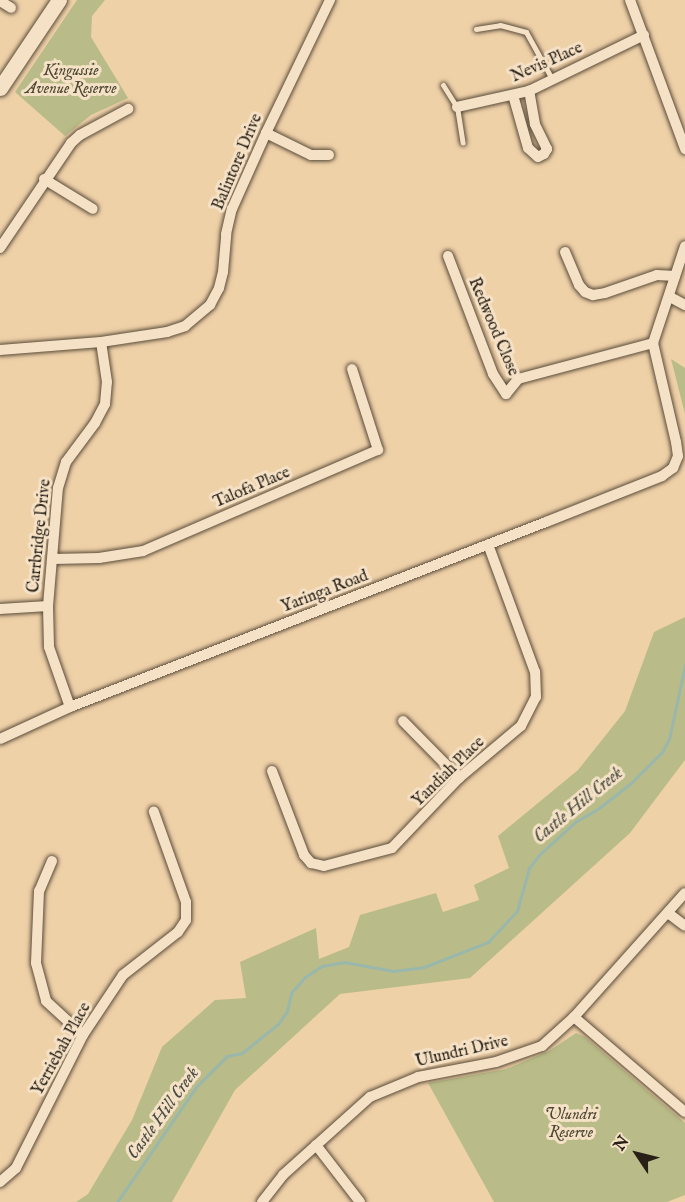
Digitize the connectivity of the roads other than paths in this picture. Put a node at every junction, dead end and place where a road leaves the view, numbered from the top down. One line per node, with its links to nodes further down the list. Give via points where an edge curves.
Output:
1 (59, 0): 10 (main road)
2 (330, 0): 15 (street, Balintore Drive)
3 (630, 0): 7 (street)
4 (0, 1): 5 (street)
5 (11, 8)
6 (476, 29): 8 (lane, via 500,25 526,32)
7 (644, 35): 8 (street, Nevis Place); 17 (street)
8 (552, 79): 11 (street, Nevis Place)
9 (443, 85): 13 (lane)
10 (0, 88)
11 (529, 91): 12 (street, Nevis Place); 12 (street, via 535,124 547,149 538,157 528,148)
12 (513, 95): 13 (street, Nevis Place)
13 (457, 106): 16 (lane)
14 (128, 110): 19 (street, via 70,143)
15 (266, 133): 18 (street, via 311,155); 28 (street, Balintore Drive, via 232,209 223,272 210,305 185,326)
16 (463, 143)
17 (685, 148)
18 (329, 155)
19 (44, 179): 20 (street); 22 (street)
20 (93, 209)
21 (685, 246): 25 (street)
22 (0, 248)
23 (565, 252): 25 (street, via 579,285 593,295 657,275)
24 (448, 256): 29 (street, Redwood Close, via 493,374 506,394 518,379)
25 (675, 276): 26 (street)
26 (670, 297): 27 (street); 29 (street)
27 (685, 305)
28 (101, 342): 30 (street, Balintore Drive); 33 (street, Carrbridge Drive, via 107,382 105,404 66,462 58,488)
29 (653, 342): 32 (street, Yaringa Road, via 678,456 673,468 662,476)
30 (0, 350)
31 (352, 369): 33 (street, Talofa Place, via 378,450 143,551 99,558)
32 (488, 544): 36 (street, Yaringa Road); 40 (street, Yandiah Place, via 526,643 535,672 536,697 520,726)
33 (53, 559): 34 (street, Carrbridge Drive)
34 (48, 606): 35 (street); 36 (street, Carrbridge Drive, via 49,647)
35 (0, 609)
36 (70, 707): 38 (street, Yaringa Road)
37 (403, 721): 40 (street)
38 (0, 739)
39 (272, 771): 40 (street, Yandiah Place, via 304,855 311,863 324,866 392,848)
40 (459, 778)
41 (154, 812): 47 (street, Yerriebah Place, via 186,902 186,920 178,932 123,975)
42 (51, 861): 47 (street, via 39,891 36,963 46,1001)
43 (685, 893): 44 (street, Ulundri Drive)
44 (668, 913): 45 (street); 46 (street, Ulundri Drive)
45 (685, 926)
46 (574, 1017): 48 (street); 49 (street, Ulundri Drive, via 542,1046 496,1062 392,1085 350,1112)
47 (83, 1035): 50 (street, Yerriebah Place, via 16,1168)
48 (685, 1112)
49 (316, 1145): 51 (street, Ulundri Drive, via 283,1175); 52 (street)
50 (0, 1182)
51 (262, 1202)
52 (360, 1202)

